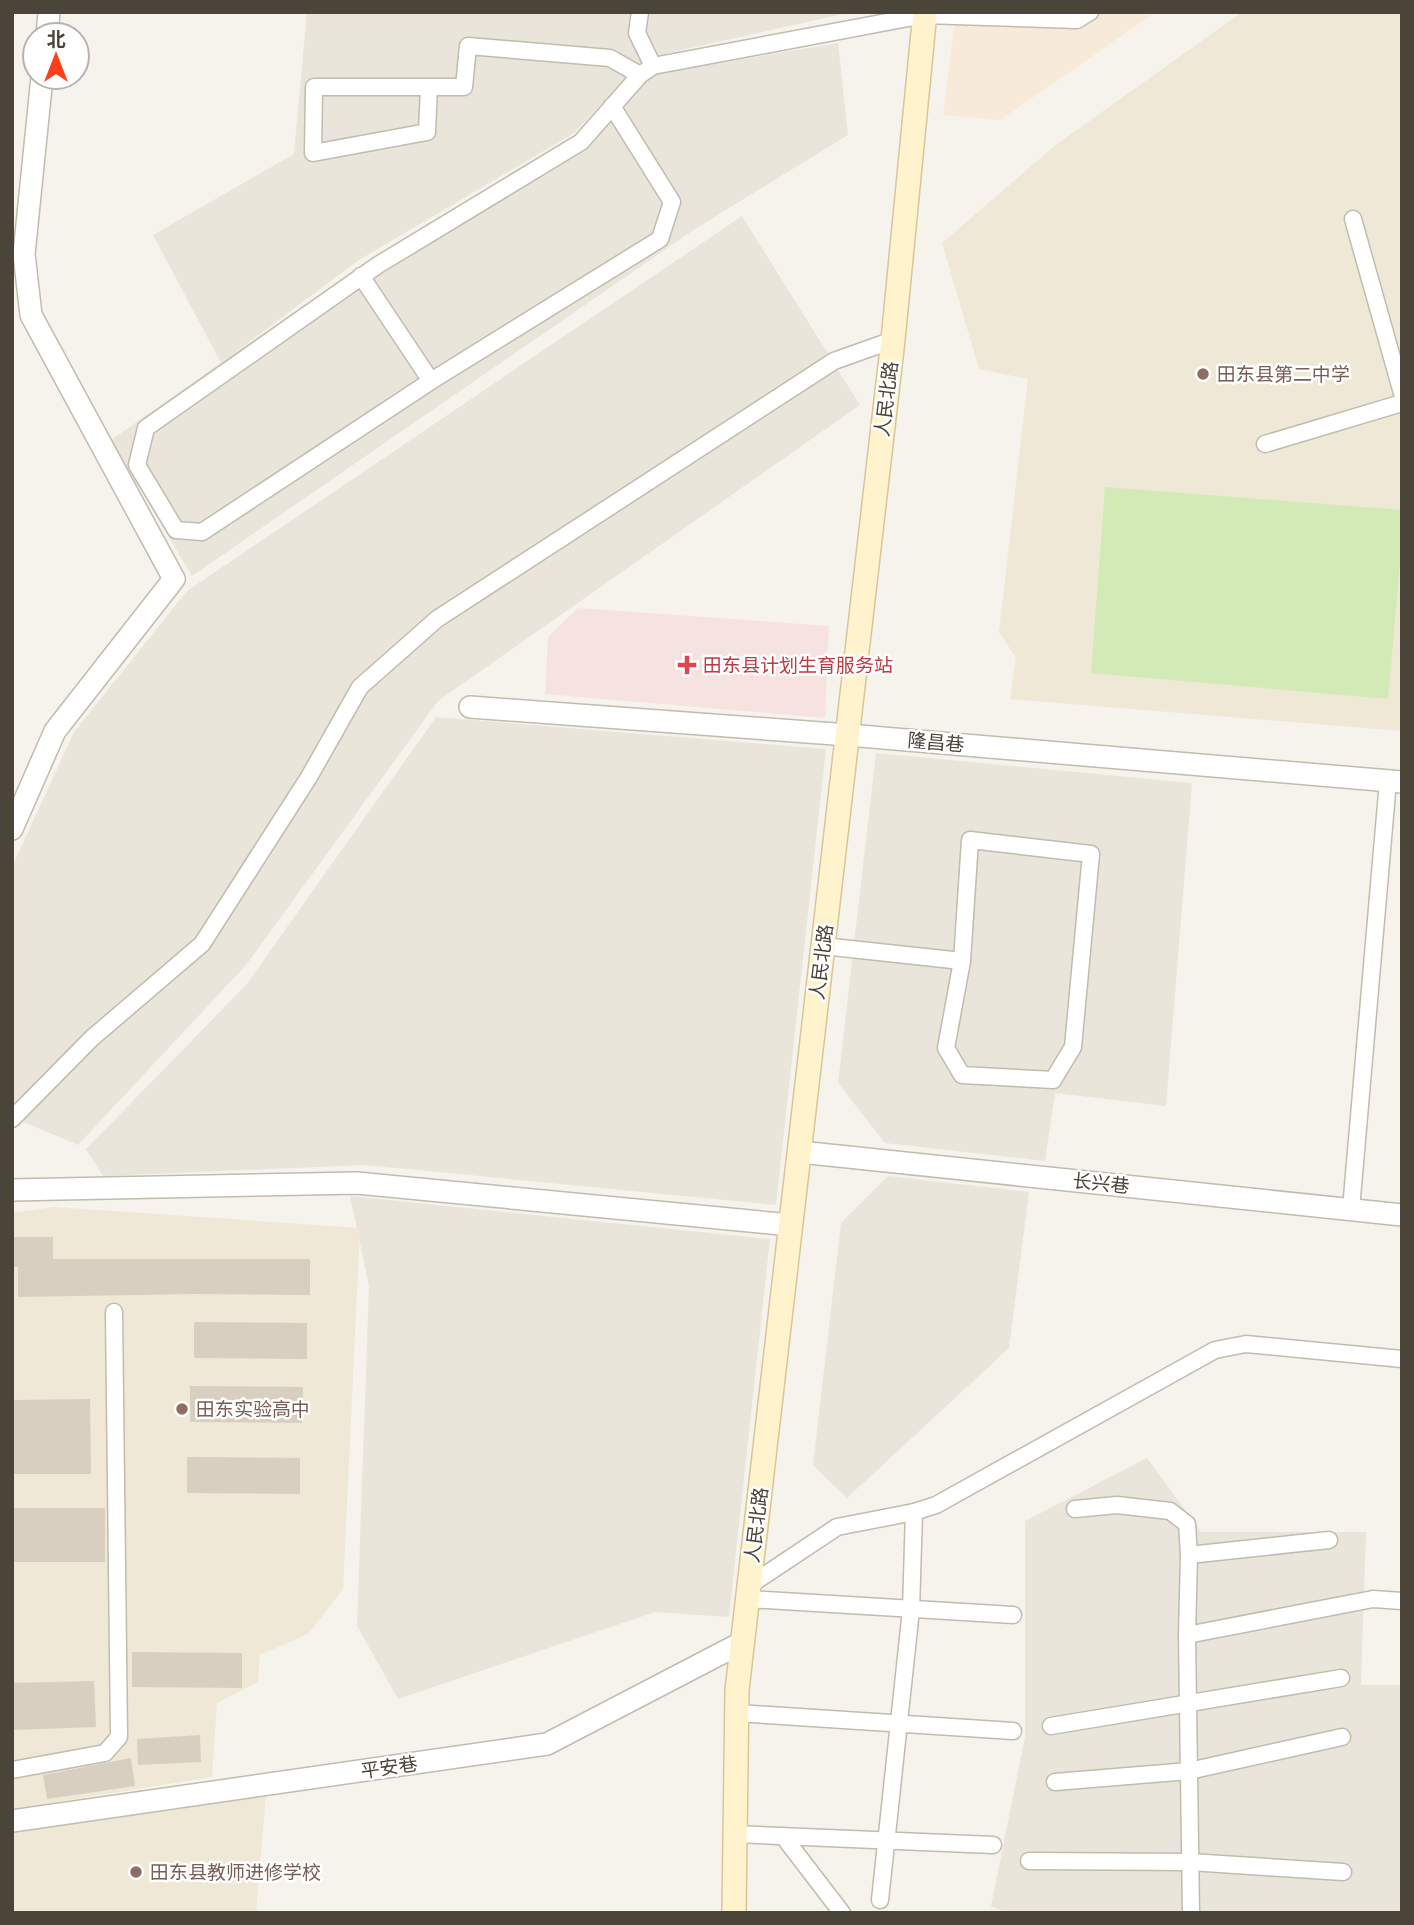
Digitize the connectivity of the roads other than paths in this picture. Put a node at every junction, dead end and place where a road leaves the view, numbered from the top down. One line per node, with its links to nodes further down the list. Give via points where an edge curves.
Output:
1 (639, 12): 4 (street, via 637,33)
2 (1090, 12): 3 (street, via 1077,20)
3 (925, 14): 4 (street); 10 (main road, 人民北路)
4 (646, 70): 5 (street, via 610,58 468,46 464,87); 7 (street)
5 (429, 87): 5 (street, via 313,88 313,153 427,132)
6 (41, 91): 18 (street, via 24,254 31,315 174,579 55,731)
7 (612, 106): 9 (street, via 581,142); 11 (street, via 672,202 660,239)
8 (1353, 219): 12 (street)
9 (361, 276): 11 (street); 11 (street, via 146,428 137,465 176,530 202,532)
10 (893, 340): 16 (main road, 人民北路); 21 (street, via 834,361 437,619 369,678 202,944 92,1038)
11 (431, 381)
12 (1402, 393)
13 (1402, 403): 14 (street)
14 (1265, 444)
15 (470, 708): 16 (street, 隆昌巷)
16 (848, 735): 17 (street, 隆昌巷); 19 (main road, 人民北路)
17 (1395, 781): 24 (street)
18 (12, 829)
19 (823, 946): 20 (street); 22 (main road, 人民北路)
20 (962, 961): 20 (street, via 970,840 1091,854 1073,1047 1053,1080 962,1075 946,1048)
21 (12, 1119)
22 (800, 1152): 24 (street, 长兴巷); 26 (main road, 人民北路)
23 (12, 1190): 26 (street, via 357,1183)
24 (1351, 1209): 25 (street, 长兴巷)
25 (1402, 1215)
26 (791, 1225): 33 (main road, 人民北路)
27 (114, 1312): 46 (street, via 119,1737 105,1753)
28 (1402, 1359): 30 (street, via 1246,1344 1215,1350 936,1505)
29 (1075, 1509): 32 (street, via 1117,1505 1170,1511 1187,1524)
30 (914, 1512): 33 (street, via 837,1527); 35 (street)
31 (1329, 1540): 32 (street)
32 (1189, 1555): 37 (street)
33 (749, 1592): 35 (street); 38 (main road, 人民北路)
34 (1402, 1601): 37 (street, via 1373,1599)
35 (911, 1610): 36 (street); 42 (street)
36 (1013, 1615)
37 (1187, 1635): 40 (street)
38 (743, 1642): 41 (main road, 人民北路); 49 (street, 平安巷, via 547,1744)
39 (1341, 1678): 40 (street)
40 (1188, 1702): 43 (street); 47 (street)
41 (737, 1713): 42 (street); 50 (main road, 人民北路)
42 (898, 1724): 44 (street); 52 (street)
43 (1051, 1726)
44 (1013, 1731)
45 (1342, 1737): 47 (street)
46 (12, 1770)
47 (1189, 1772): 48 (street); 55 (street)
48 (1055, 1782)
49 (12, 1821)
50 (735, 1834): 51 (street); 58 (main road, 人民北路)
51 (783, 1836): 52 (street); 59 (street)
52 (887, 1841): 53 (street); 57 (street)
53 (993, 1845)
54 (1029, 1861): 55 (street)
55 (1190, 1863): 56 (street); 60 (street)
56 (1343, 1872)
57 (880, 1900)
58 (734, 1913)
59 (842, 1913)
60 (1191, 1913)

